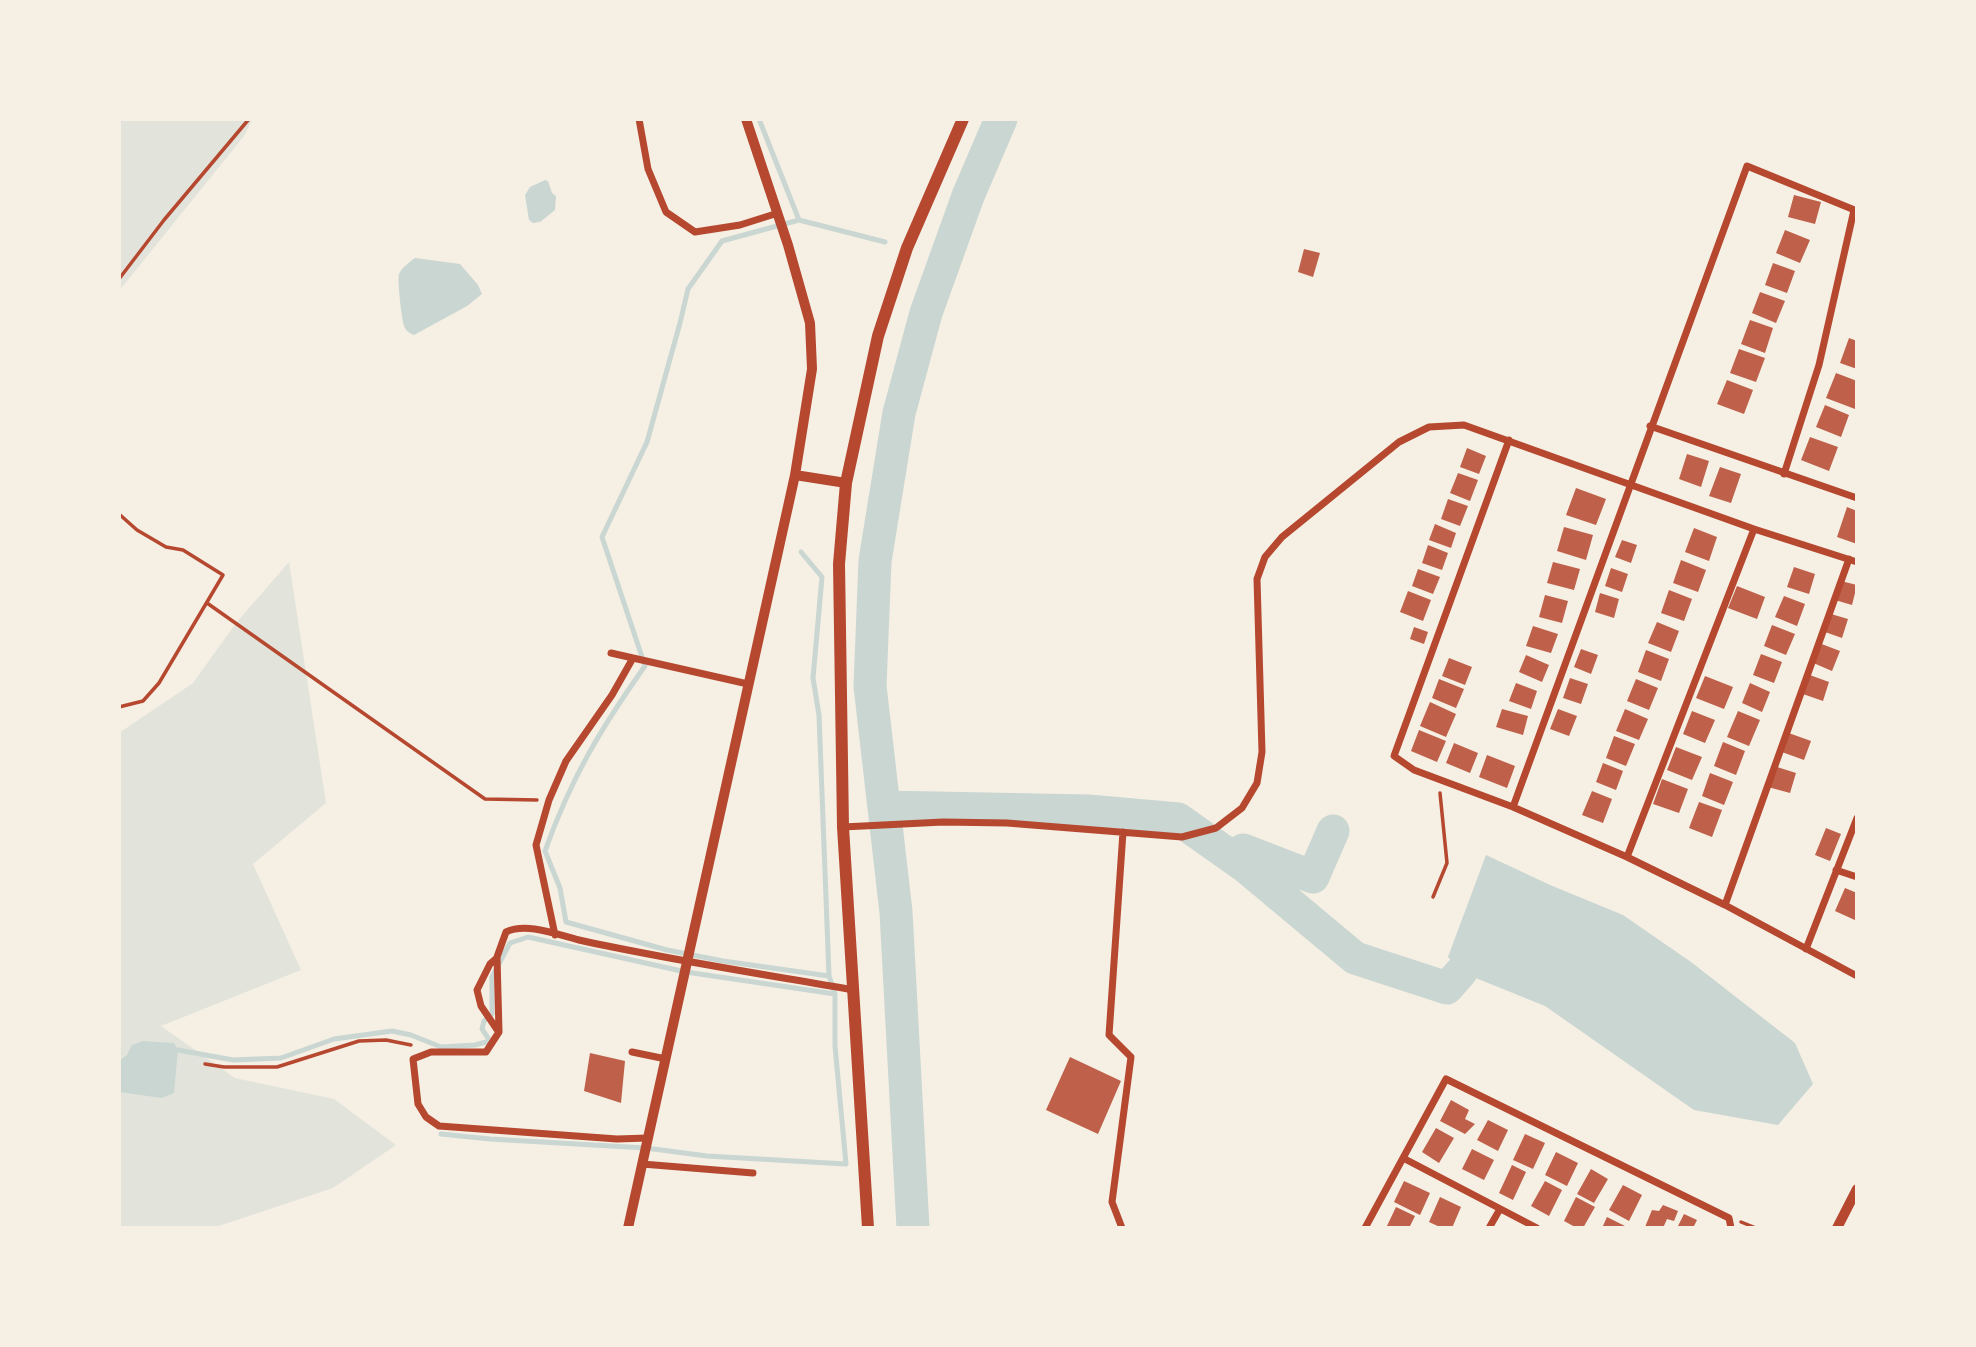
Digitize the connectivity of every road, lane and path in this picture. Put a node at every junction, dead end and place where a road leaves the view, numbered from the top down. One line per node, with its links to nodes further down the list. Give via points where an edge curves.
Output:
1 (249, 119): 7 (path)
2 (639, 119): 6 (street, via 648,169 666,212 695,232)
3 (746, 119): 6 (street)
4 (963, 119): 12 (main road, via 907,248 882,323)
5 (1855, 210): 8 (street, via 1747,166); 10 (street, via 1819,365)
6 (778, 213): 11 (street, via 810,323 813,369)
7 (119, 279)
8 (1650, 426): 10 (street); 13 (street)
9 (1509, 440): 13 (street); 23 (street, via 1394,757); 28 (street, via 1464,425 1429,427 1399,442 1282,537 1265,556 1257,579 1262,752 1257,783 1242,808 1216,828 1182,837)
10 (1784, 474): 14 (street)
11 (795, 475): 12 (street); 21 (street)
12 (846, 483): 27 (main road, via 839,564)
13 (1631, 483): 16 (street); 25 (street)
14 (1857, 498)
15 (119, 514): 18 (path, via 137,530 166,547 183,550 223,575)
16 (1754, 529): 17 (street); 29 (street)
17 (1853, 560): 33 (street)
18 (207, 603): 22 (path, via 159,683 143,701); 24 (path, via 485,799)
19 (611, 653): 20 (street)
20 (634, 658): 21 (street); 24 (street, via 566,761)
21 (748, 684): 37 (street)
22 (119, 707)
23 (1438, 779): 25 (street); 32 (path, via 1447,863)
24 (549, 800): 34 (street, via 536,845)
25 (1513, 807): 29 (street)
26 (1857, 818): 30 (street)
27 (849, 827): 28 (street, via 1007,823); 39 (main road)
28 (1123, 832): 53 (street, via 1109,1035 1131,1057 1112,1202)
29 (1627, 857): 33 (street)
30 (1836, 870): 31 (street); 35 (street)
31 (1857, 877)
32 (1433, 897)
33 (1725, 905): 35 (street)
34 (555, 935): 36 (street, via 516,927 506,932); 37 (street)
35 (1806, 949): 38 (street)
36 (497, 957): 40 (street); 40 (street, via 477,990 481,1006)
37 (687, 961): 39 (street); 43 (street)
38 (1857, 976)
39 (855, 991): 52 (main road)
40 (499, 1032): 42 (street, via 486,1052 431,1052)
41 (632, 1052): 43 (street)
42 (413, 1059): 44 (path, via 411,1045 386,1040 359,1041 277,1067); 45 (street, via 418,1104 439,1126)
43 (666, 1059): 45 (street)
44 (205, 1064)
45 (648, 1138): 47 (street)
46 (1403, 1158): 50 (street); 54 (street); 57 (street, via 1446,1079 1729,1218)
47 (642, 1164): 48 (street); 51 (street)
48 (753, 1173)
49 (1857, 1189): 58 (street)
50 (1500, 1209): 55 (street); 56 (street)
51 (628, 1228)
52 (868, 1228)
53 (1122, 1228)
54 (1365, 1228)
55 (1489, 1228)
56 (1537, 1228)
57 (1731, 1228)
58 (1837, 1228)

